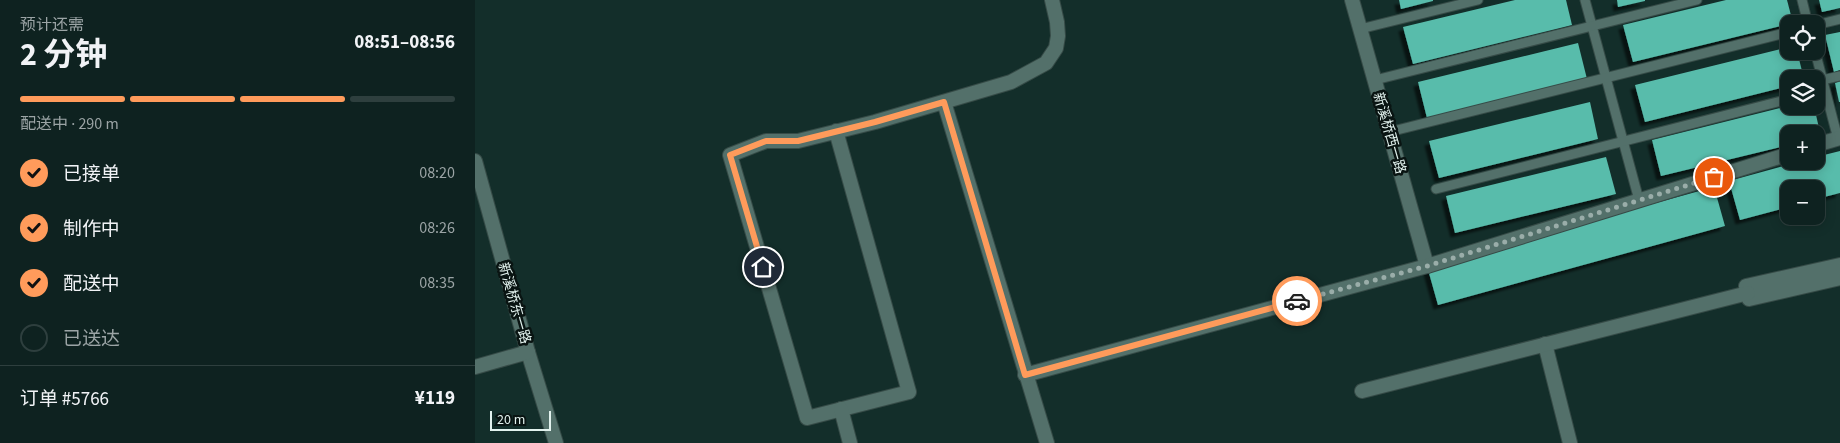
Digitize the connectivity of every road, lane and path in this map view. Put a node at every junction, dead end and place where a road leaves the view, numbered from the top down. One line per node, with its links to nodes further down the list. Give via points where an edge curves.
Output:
1 (1052, 0): 18 (street, via 1058,36 1047,63 1011,82)
2 (1352, 0): 11 (street, 新溪桥西一路)
3 (1478, 0): 11 (lane)
4 (1585, 0): 10 (lane)
5 (1697, 0): 10 (lane)
6 (1802, 0): 7 (lane)
7 (1806, 15)
8 (1840, 20): 9 (lane)
9 (1825, 23)
10 (1592, 27): 14 (lane); 16 (lane)
11 (1360, 29): 16 (street, 新溪桥西一路)
12 (1780, 34): 14 (lane)
13 (1840, 76): 15 (lane)
14 (1606, 78): 21 (lane); 23 (lane)
15 (1825, 79)
16 (1375, 80): 21 (street, 新溪桥西一路)
17 (1825, 101): 22 (lane)
18 (944, 102): 20 (street); 36 (street)
19 (1780, 102): 23 (lane)
20 (836, 132): 38 (street, via 909,392); 38 (street, via 798,141 766,141 730,155 807,418)
21 (1389, 132): 30 (street, 新溪桥西一路)
22 (1839, 138): 24 (street)
23 (1623, 141): 27 (lane); 28 (lane)
24 (1825, 143)
25 (1780, 157): 28 (street)
26 (475, 162): 34 (street, 新溪桥东一路)
27 (1435, 189)
28 (1639, 200): 30 (street)
29 (1840, 265): 32 (street, via 1747,286)
30 (1427, 266): 36 (street)
31 (1840, 278): 32 (street, via 1749,299)
32 (1748, 293): 33 (street)
33 (1545, 344): 37 (street); 42 (street)
34 (528, 352): 35 (street); 39 (street, 新溪桥东一路)
35 (475, 366)
36 (1025, 375): 41 (street)
37 (1362, 391)
38 (841, 410): 40 (street)
39 (556, 443)
40 (850, 443)
41 (1047, 443)
42 (1570, 443)

